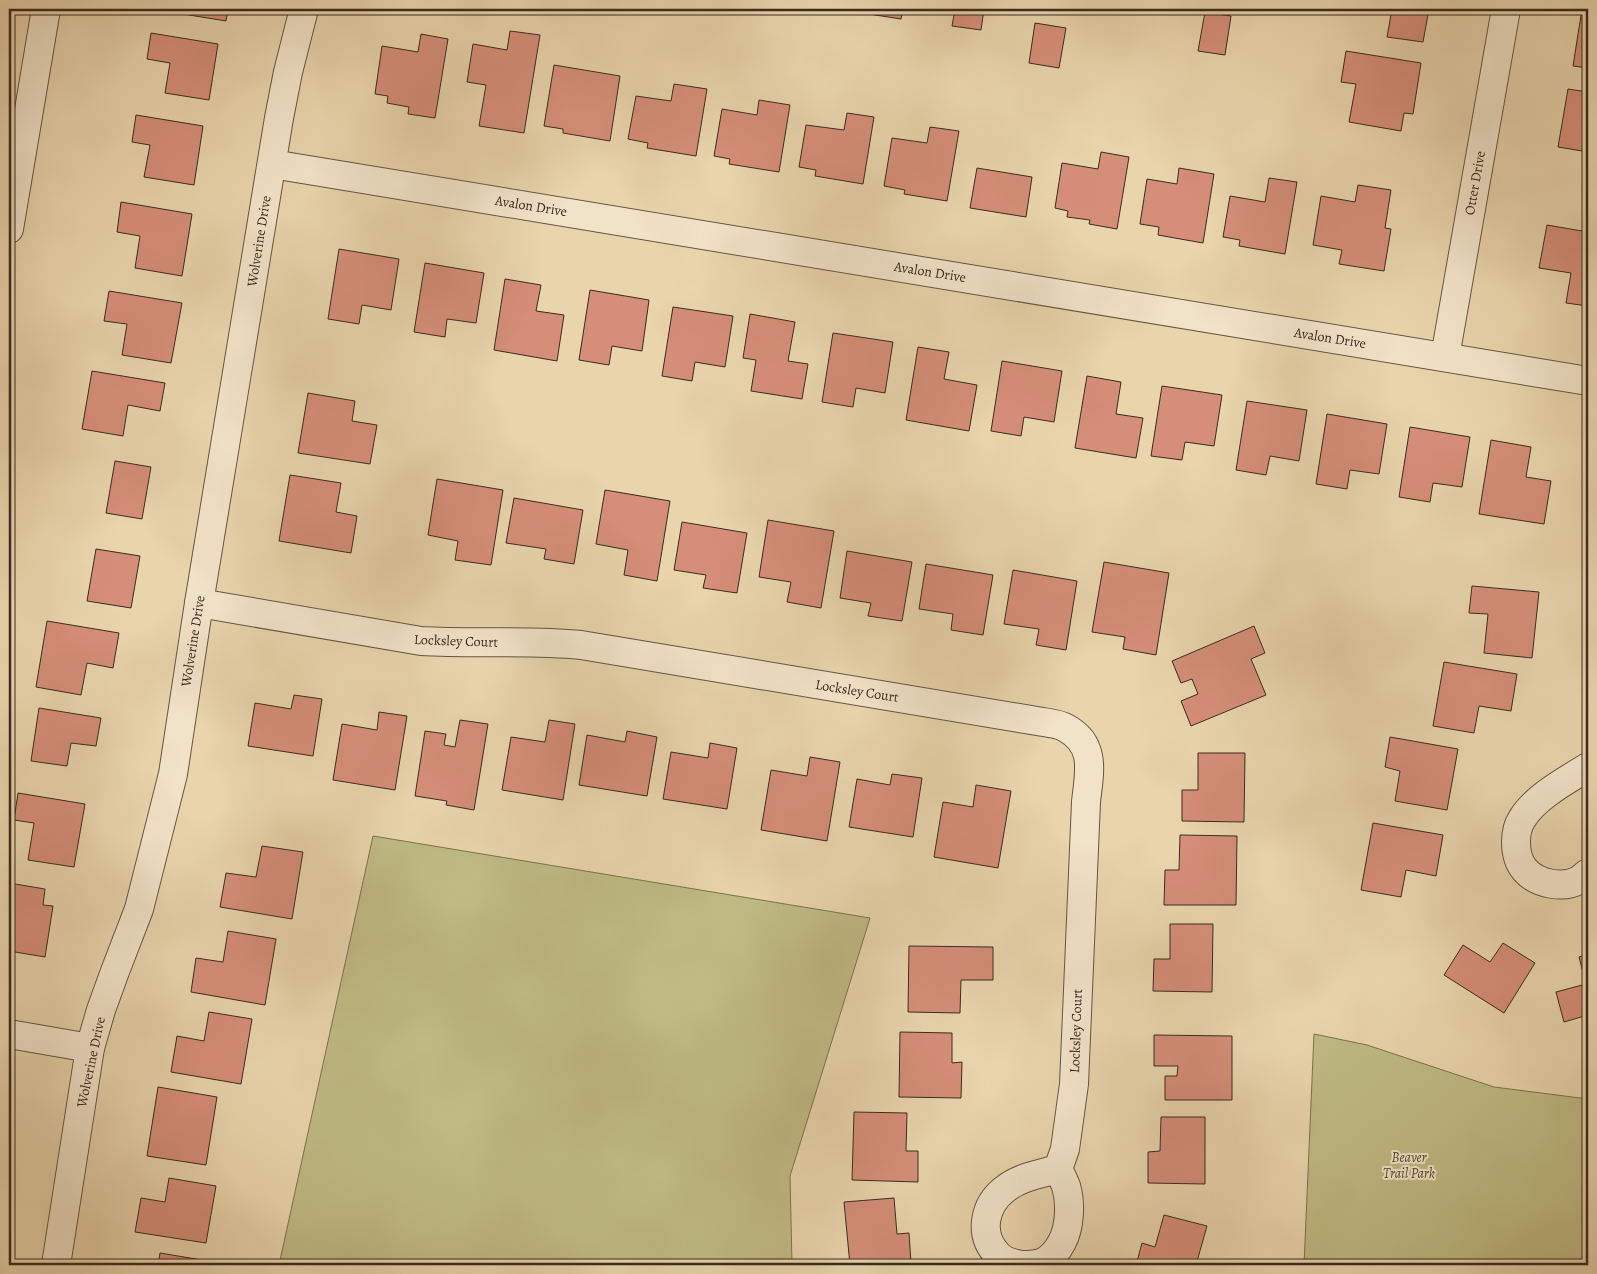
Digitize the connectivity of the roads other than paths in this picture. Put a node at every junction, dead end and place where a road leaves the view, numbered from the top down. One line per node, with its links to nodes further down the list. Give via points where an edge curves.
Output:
1 (46, 9): 5 (street)
2 (304, 9): 4 (street, Wolverine Drive, via 288,72)
3 (1506, 9): 6 (street, Otter Drive)
4 (272, 164): 6 (street, Avalon Drive); 8 (street, Wolverine Drive)
5 (9, 229)
6 (1445, 357): 7 (street, Avalon Drive)
7 (1588, 381)
8 (199, 603): 12 (street, Wolverine Drive, via 173,774 159,835 139,909); 13 (street, Locksley Court, via 421,641 581,645 1065,727 1080,738 1088,752 1090,767 1074,1084 1065,1149)
9 (1588, 767): 10 (street, via 1529,808 1516,836 1520,862 1526,871 1540,880 1568,884)
10 (1588, 873)
11 (9, 1034): 12 (street)
12 (90, 1048): 14 (street, Wolverine Drive)
13 (1058, 1169)
14 (56, 1265)

